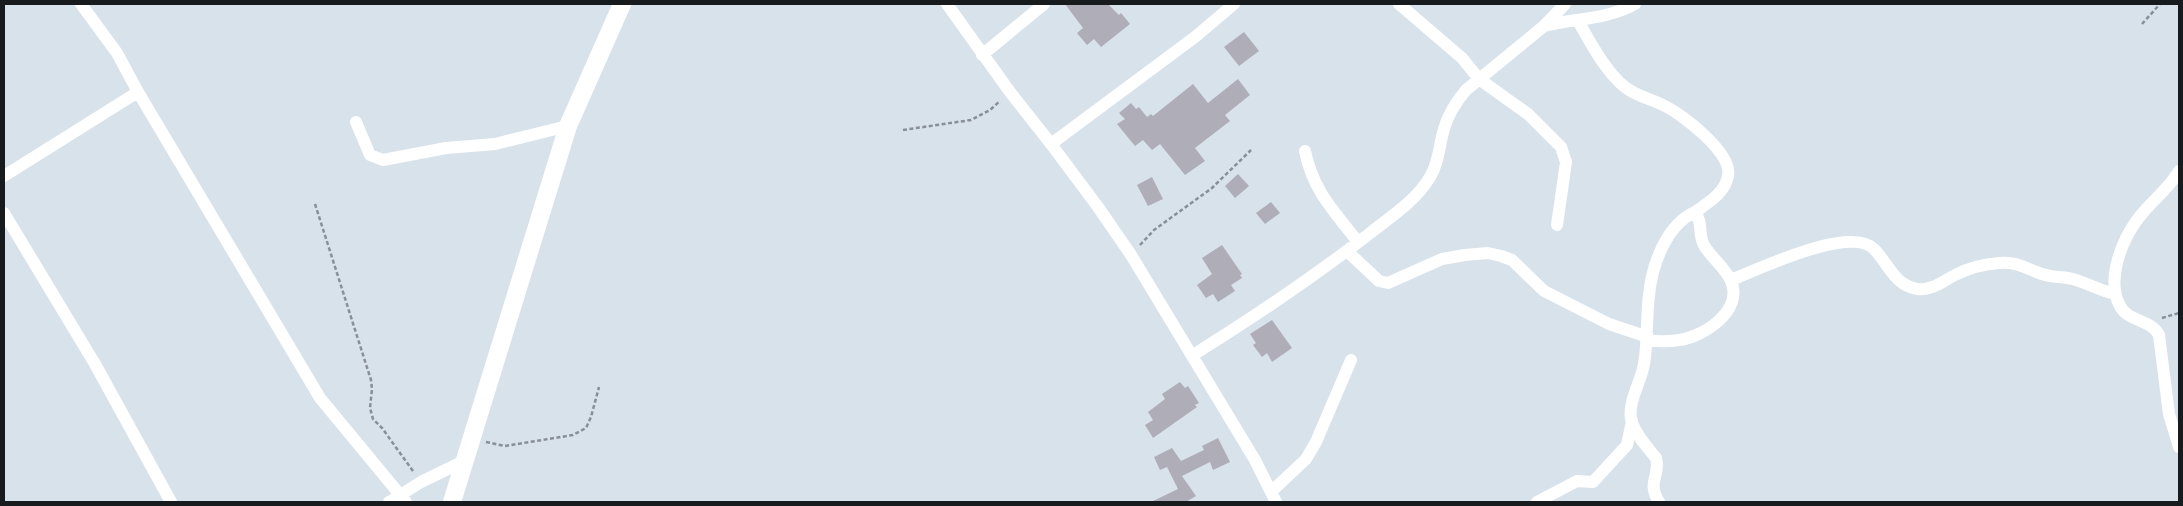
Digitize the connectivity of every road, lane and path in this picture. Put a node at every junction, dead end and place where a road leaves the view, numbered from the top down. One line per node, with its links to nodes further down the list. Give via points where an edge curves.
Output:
1 (81, 4): 15 (street, via 117,53)
2 (622, 4): 18 (street)
3 (948, 4): 13 (street)
4 (1044, 4): 13 (street)
5 (1234, 4): 20 (street)
6 (1399, 4): 14 (street, via 1462,58)
7 (1565, 4): 12 (street)
8 (1635, 4): 10 (street, via 1617,13)
9 (2160, 4): 11 (path)
10 (1578, 21): 12 (street); 26 (street, via 1609,69 1626,87 1670,109 1708,138 1720,152 1728,172 1725,185)
11 (2142, 24)
12 (1544, 26): 14 (street)
13 (982, 55): 16 (street)
14 (1479, 79): 28 (street, via 1528,114 1561,147 1566,162); 29 (street, via 1450,112 1430,177 1401,209)
15 (138, 92): 24 (street); 44 (street, via 320,398)
16 (1010, 92): 19 (path, via 990,110 971,120); 20 (street)
17 (356, 122): 18 (street, via 370,155 383,160 446,148 495,144)
18 (568, 126): 39 (street)
19 (904, 130)
20 (1052, 144): 31 (street)
21 (1251, 150): 31 (path, via 1212,188 1154,230)
22 (1305, 151): 29 (street, via 1316,186)
23 (2179, 171): 33 (street, via 2130,231 2116,271)
24 (4, 176)
25 (315, 204): 42 (path, via 370,380 373,419)
26 (1695, 212): 32 (street, via 1701,220 1702,242); 34 (street, via 1674,226 1655,267 1649,295)
27 (4, 213): 45 (street, via 95,364)
28 (1557, 225)
29 (1358, 242): 30 (street)
30 (1347, 251): 34 (street, via 1379,281 1388,283 1442,259 1465,255 1501,256 1512,260 1544,291 1609,324); 35 (street, via 1250,320)
31 (1131, 255): 35 (street)
32 (1731, 280): 33 (street, via 1808,250 1836,242 1856,241 1867,243 1897,279 1917,289 1933,288 1980,265 2002,262 2017,263 2042,274 2076,280); 34 (street, via 1733,298 1730,306 1710,328 1679,340)
33 (2115, 294): 40 (street, via 2123,312 2154,328 2159,335 2169,414)
34 (1648, 339): 38 (street, via 1643,373 1631,409)
35 (1193, 355): 43 (street)
36 (1351, 360): 43 (street, via 1316,442)
37 (599, 387): 39 (path, via 586,428 573,435 505,446)
38 (1632, 421): 48 (street, via 1627,445 1600,477 1593,482 1573,482); 49 (street, via 1658,464 1653,488)
39 (472, 439): 41 (street)
40 (2179, 447)
41 (466, 460): 42 (street); 47 (street)
42 (421, 482): 44 (street)
43 (1274, 497)
44 (404, 498): 46 (street)
45 (171, 502)
46 (389, 502)
47 (452, 502)
48 (1537, 502)
49 (1659, 502)

